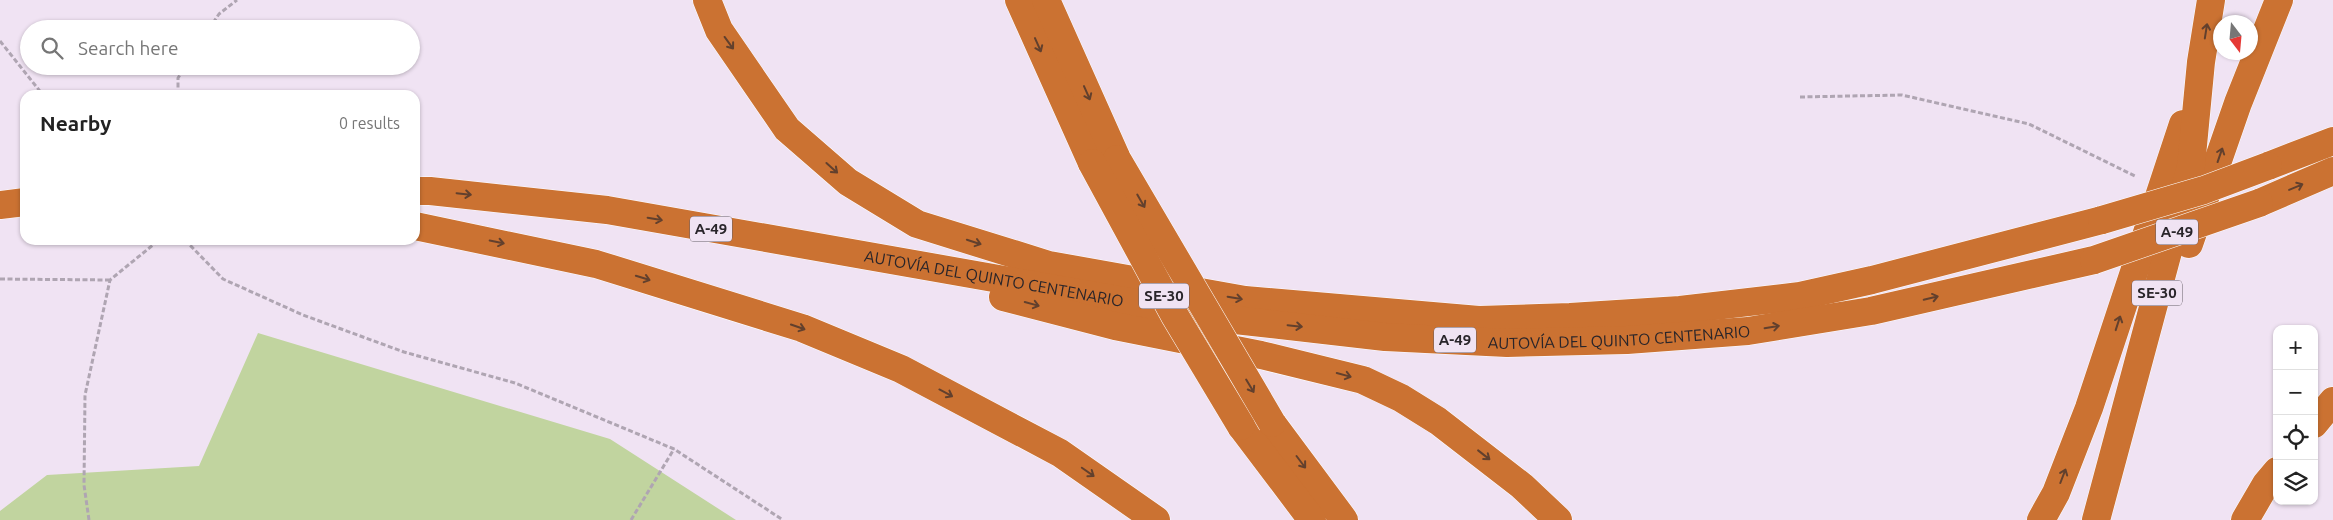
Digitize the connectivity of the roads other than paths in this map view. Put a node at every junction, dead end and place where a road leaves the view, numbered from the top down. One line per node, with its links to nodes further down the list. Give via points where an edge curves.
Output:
1 (707, 0): 7 (highway, one-way to 7, bridge, via 719,30 787,129 848,182 917,224 1049,265 1245,300 1479,320 1680,310 1818,292 2102,220 2204,190)
2 (1019, 0): 8 (highway, SE-30, one-way to 8)
3 (1046, 0): 8 (highway, one-way to 8)
4 (2211, 0): 6 (highway, SE-30, one-way to 4)
5 (2279, 0): 18 (highway, one-way to 5, via 2238,103)
6 (2201, 62): 18 (highway, SE-30, via 2190,166); 23 (highway, one-way to 6, via 2056,493 2089,408 2163,188)
7 (2333, 141)
8 (1104, 161): 20 (highway, SE-30, bridge, via 1175,316 1241,426); 21 (highway, one-way to 21, bridge, via 1272,423)
9 (2333, 171): 14 (highway, AUTOVÍA DEL QUINTO CENTENARIO / A-49, one-way to 9, bridge, via 1226,319 1385,337 1507,343 1628,340 1748,331 1872,311 2094,260 2259,203)
10 (420, 191): 14 (highway, AUTOVÍA DEL QUINTO CENTENARIO / A-49, one-way to 14, via 607,210)
11 (20, 203): 12 (highway)
12 (0, 205)
13 (420, 227): 19 (highway, one-way to 19, via 596,264 802,328 901,369 1060,453)
14 (816, 248): 22 (highway, one-way to 22, via 1115,326 1261,355 1363,380 1401,398 1438,422 1522,486)
15 (2333, 401): 16 (highway)
16 (2318, 419)
17 (2273, 476): 25 (highway)
18 (2106, 482): 24 (highway, SE-30)
19 (1156, 520)
20 (1312, 520)
21 (1344, 520)
22 (1558, 520)
23 (2041, 520)
24 (2096, 520)
25 (2245, 520)

